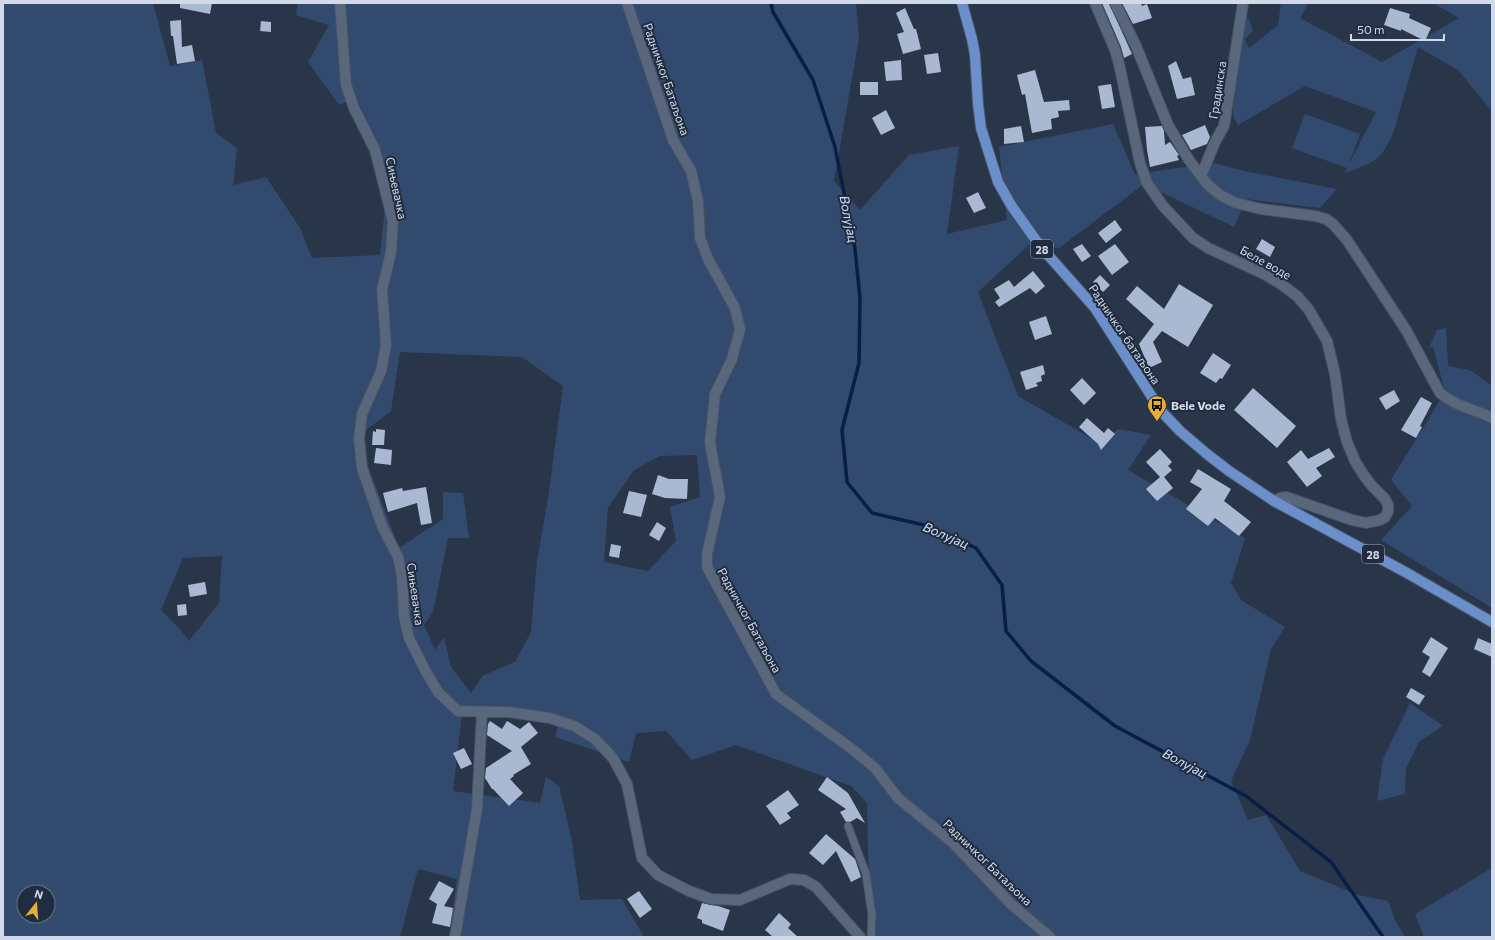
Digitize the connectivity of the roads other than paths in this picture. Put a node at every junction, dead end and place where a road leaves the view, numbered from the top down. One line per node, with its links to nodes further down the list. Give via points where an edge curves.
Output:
1 (340, 3): 11 (street, Сињевачка, via 346,85 354,108 375,150 393,221 392,252 382,289 386,345 381,371 362,414 359,438 362,468 382,526 398,557 402,576 404,616 410,638 422,663 438,692 458,711)
2 (627, 3): 16 (street, Радничког Батаљона, via 673,140 691,171 698,201 700,238 708,259 735,308 740,329 732,359 715,394 710,443 720,497 707,554 707,567 776,694 875,768 898,798 953,843 1011,904)
3 (962, 3): 9 (main road, Радничког батаљона / 28, via 975,55 981,128 998,182 1011,205 1040,246 1095,308 1161,411 1212,458)
4 (1095, 3): 9 (street, Беле воде, via 1115,50 1140,163 1147,183 1163,206 1193,238 1281,284 1298,297 1309,310 1327,341 1347,442 1362,474 1385,499 1388,512 1380,520 1366,523 1286,497)
5 (1115, 3): 7 (street, via 1168,124)
6 (1243, 3): 7 (street, Градинска, via 1224,126)
7 (1200, 176): 8 (street, via 1220,195 1236,202 1261,209 1315,216 1333,224 1347,240 1406,330 1440,393 1459,406)
8 (1492, 418)
9 (1274, 501): 10 (main road, Радничког батаљона / 28)
10 (1492, 622)
11 (482, 712): 13 (street, via 477,809); 14 (street, Сињевачка, via 508,712 550,718 574,726 595,739 613,758 627,784 642,858 658,875 711,899 740,900 790,879 804,880 816,887)
12 (848, 826): 15 (lane, via 866,874 872,915)
13 (454, 937)
14 (860, 937)
15 (872, 937)
16 (1050, 937)

